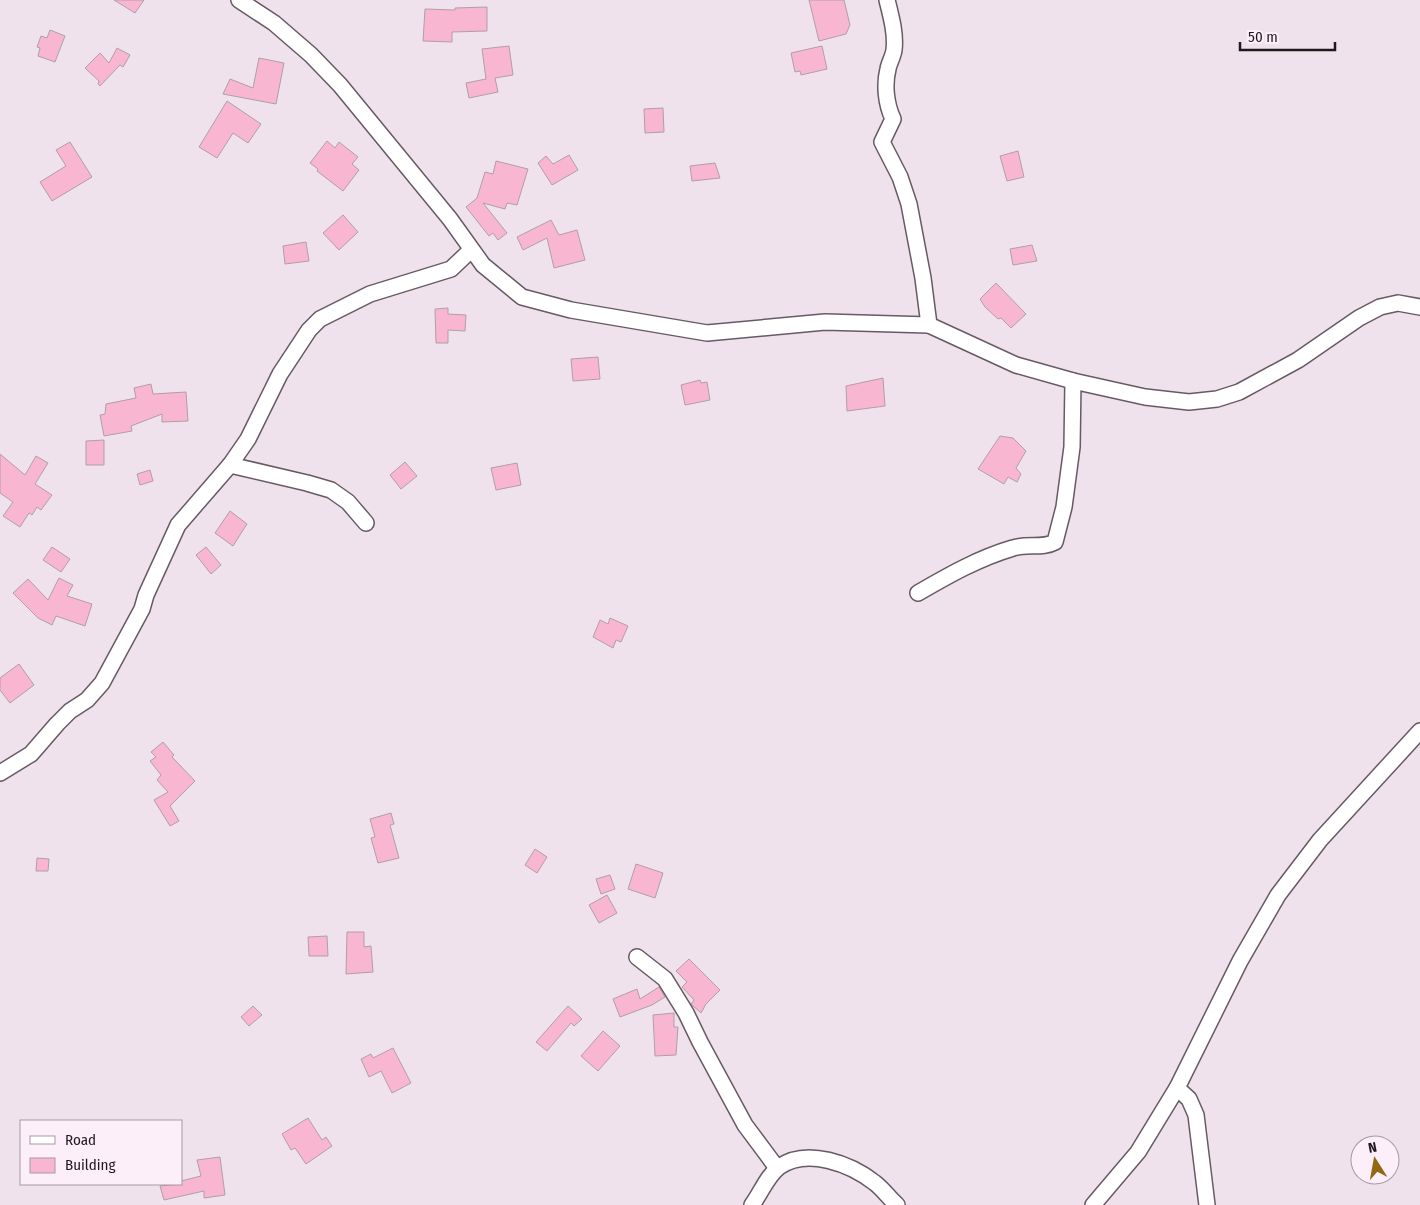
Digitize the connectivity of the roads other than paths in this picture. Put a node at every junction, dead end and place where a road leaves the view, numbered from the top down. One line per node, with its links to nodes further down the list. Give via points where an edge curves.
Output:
1 (239, 0): 3 (street, via 312,55 340,85 445,212)
2 (888, 0): 5 (street, via 894,50 887,70 887,94 893,119 882,142 900,177 909,204)
3 (471, 250): 5 (street, via 483,265 522,297 655,326 707,333 825,322); 7 (street, via 451,269 370,294 320,319 297,346 248,439)
4 (1420, 308): 6 (street, via 1398,303 1380,307 1298,360 1239,392 1217,399 1189,402 1144,397)
5 (929, 325): 6 (street, via 1016,365)
6 (1073, 381): 9 (street, via 1072,447 1064,507 1055,542 1045,547 1018,546 992,554)
7 (230, 465): 8 (street, via 331,490 348,502); 11 (street, via 178,525 142,609 102,683 57,724 31,754)
8 (366, 523)
9 (918, 593)
10 (1420, 731): 13 (street, via 1320,840 1278,895 1240,961)
11 (0, 773)
12 (637, 957): 14 (street, via 665,979 759,1147)
13 (1177, 1088): 17 (street, via 1138,1152); 18 (street, via 1190,1099 1196,1115)
14 (777, 1168): 15 (street); 16 (street, via 813,1157 835,1162 860,1172)
15 (752, 1205)
16 (897, 1205)
17 (1093, 1205)
18 (1207, 1205)

